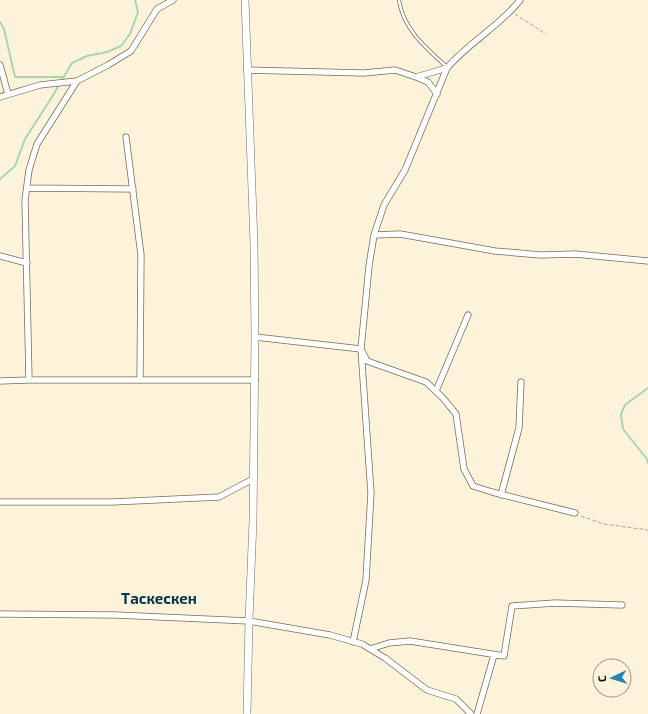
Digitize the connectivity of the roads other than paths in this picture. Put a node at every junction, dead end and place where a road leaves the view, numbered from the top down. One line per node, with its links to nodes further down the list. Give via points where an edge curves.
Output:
1 (174, 0): 9 (street, via 157,9 131,51)
2 (245, 0): 7 (main road)
3 (399, 0): 6 (lane, via 400,11 414,36)
4 (520, 0): 6 (street, via 511,12 459,54)
5 (0, 65): 10 (street)
6 (447, 68): 8 (street); 11 (street)
7 (247, 70): 8 (street, via 364,73 395,70); 21 (main road)
8 (416, 77): 11 (street, via 428,82)
9 (77, 81): 10 (street, via 40,85); 14 (street, via 37,144 29,170)
10 (8, 94): 12 (street)
11 (437, 94): 16 (street, via 405,170 384,204)
12 (0, 97)
13 (126, 138): 15 (street)
14 (27, 188): 15 (street); 19 (street)
15 (133, 189): 24 (street, via 141,255)
16 (374, 235): 18 (street, via 400,234 541,256 575,254); 22 (street, via 368,266)
17 (0, 256): 19 (street)
18 (648, 261)
19 (27, 263): 23 (street)
20 (468, 315): 28 (street)
21 (255, 337): 22 (street); 25 (main road)
22 (361, 349): 28 (street, via 367,361 426,382); 36 (street, via 371,493 366,580)
23 (29, 380): 24 (street); 26 (street)
24 (140, 380): 25 (street)
25 (254, 380): 29 (main road)
26 (0, 382)
27 (521, 382): 30 (street, via 519,428)
28 (436, 391): 30 (street, via 456,414 464,469 473,486)
29 (253, 479): 31 (street, via 219,497 112,502); 35 (main road)
30 (502, 495): 32 (street)
31 (0, 502)
32 (575, 513)
33 (622, 605): 38 (street, via 555,603 512,606 504,656)
34 (0, 614): 35 (street, via 116,615)
35 (249, 621): 36 (street, via 330,635); 39 (main road)
36 (353, 642): 37 (street)
37 (370, 649): 38 (street, via 389,643 410,641); 40 (street, via 427,690 456,699)
38 (494, 655): 41 (street)
39 (247, 714)
40 (471, 714)
41 (478, 714)

